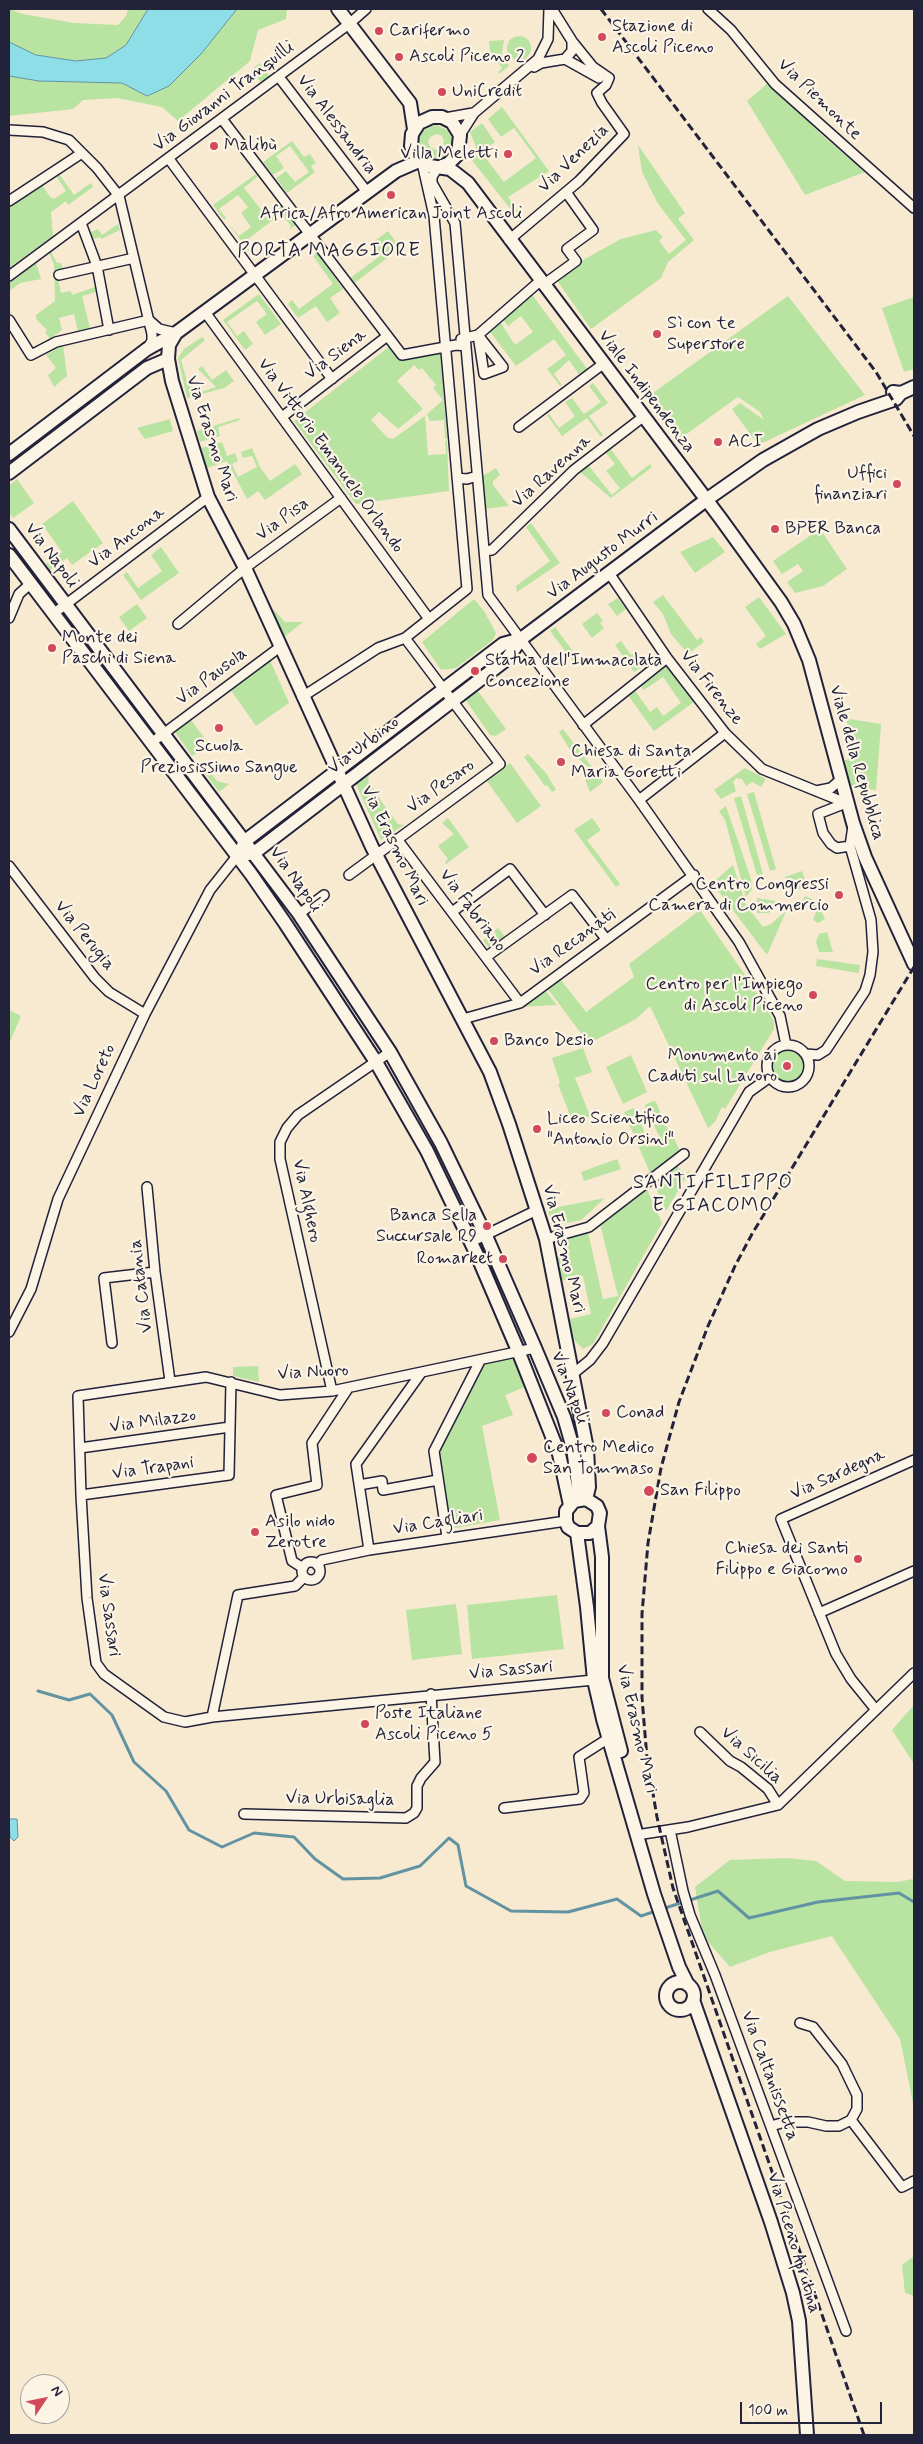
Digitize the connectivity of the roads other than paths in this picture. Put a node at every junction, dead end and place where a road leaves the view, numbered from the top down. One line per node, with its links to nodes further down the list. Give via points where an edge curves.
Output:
1 (338, 9): 5 (street)
2 (366, 9): 5 (street, Via Giovanni Tranquilli)
3 (551, 9): 6 (street); 7 (street)
4 (708, 9): 33 (street, Via Piemonte, via 732,30 775,84)
5 (350, 24): 10 (street, Via Giovanni Tranquilli); 12 (street)
6 (570, 39): 7 (street, via 560,33 551,36); 8 (street, via 572,51); 11 (street, via 593,67 609,78)
7 (547, 42): 8 (street, via 547,52); 9 (street, via 538,60)
8 (561, 59): 9 (street, via 541,63); 11 (street, via 591,73)
9 (520, 74): 13 (street)
10 (279, 77): 16 (street, Via Giovanni Tranquilli); 29 (street, Via Alessandria)
11 (606, 85): 30 (street, Via Venezia, via 597,93 624,134)
12 (410, 103): 14 (street); 17 (street)
13 (474, 113): 15 (street); 19 (street)
14 (432, 117): 15 (street); 17 (street)
15 (445, 118): 19 (street)
16 (222, 119): 23 (street, Via Giovanni Tranquilli); 37 (street)
17 (414, 129): 20 (street)
18 (9, 130): 21 (street, via 60,136)
19 (460, 135): 22 (street, Viale Indipendenza)
20 (411, 146): 24 (street); 26 (street)
21 (82, 153): 31 (street); 32 (street)
22 (458, 154): 25 (street); 28 (street, Viale Indipendenza)
23 (169, 159): 31 (street, Via Giovanni Tranquilli); 42 (street)
24 (421, 162): 25 (street, Viale Indipendenza); 26 (street); 27 (street)
25 (440, 167): 28 (street, Viale Indipendenza, via 450,169); 34 (street, via 432,177 432,183)
26 (401, 169): 27 (street); 29 (street)
27 (424, 177): 35 (street)
28 (468, 183): 38 (street, Viale Indipendenza)
29 (367, 192): 37 (street)
30 (566, 192): 38 (street, Via Venezia); 44 (street, via 593,230 567,249 576,261)
31 (119, 196): 36 (street, Via Giovanni Tranquilli); 39 (street)
32 (9, 201)
33 (914, 208)
34 (449, 212): 35 (street, via 439,212); 51 (street, via 455,223)
35 (434, 216): 52 (street)
36 (81, 223): 40 (street); 43 (street, Via Giovanni Tranquilli)
37 (310, 234): 42 (street); 50 (street)
38 (508, 240): 44 (street, Viale Indipendenza)
39 (134, 258): 40 (street); 47 (street)
40 (97, 266): 41 (street); 48 (street)
41 (59, 275)
42 (256, 275): 45 (street); 56 (street)
43 (9, 276)
44 (541, 283): 51 (street); 55 (street, Viale Indipendenza)
45 (205, 312): 49 (street); 61 (street, Via Vittorio Emanuele Orlando)
46 (9, 320): 48 (street, via 31,355 56,342)
47 (149, 320): 48 (street); 49 (street, via 159,329); 53 (street, via 152,341)
48 (109, 330)
49 (176, 333): 53 (street); 54 (street, Via Erasmo Mari)
50 (386, 337): 52 (street, via 402,356); 56 (street, Via Siena)
51 (466, 342): 52 (street, via 456,346); 67 (street)
52 (445, 344): 68 (street)
53 (147, 349): 57 (street)
54 (168, 359): 59 (street, via 147,368); 69 (street, Via Erasmo Mari)
55 (603, 364): 60 (street, Viale Indipendenza); 62 (street)
56 (332, 379): 61 (street, Via Siena)
57 (106, 381): 59 (street); 63 (street)
58 (914, 387): 71 (street, Via Augusto Murri, via 900,393 892,392 788,445)
59 (115, 393): 65 (street)
60 (643, 417): 71 (street, Viale Indipendenza); 73 (street, Via Ravenna, via 574,470 492,550)
61 (282, 418): 70 (street, Via Vittorio Emanuele Orlando)
62 (519, 427)
63 (24, 443): 64 (street); 65 (street)
64 (9, 454)
65 (33, 455): 66 (street)
66 (9, 473)
67 (478, 481): 68 (street); 73 (street)
68 (457, 483): 81 (street, via 466,589)
69 (208, 497): 75 (street, Via Erasmo Mari); 78 (street, Via Ancona)
70 (341, 498): 75 (street, Via Pisa); 81 (street, Via Vittorio Emanuele Orlando)
71 (706, 500): 76 (street, Via Augusto Murri); 83 (street, Viale Indipendenza)
72 (9, 528): 78 (street, Via Napoli)
73 (484, 552): 85 (street, via 488,595)
74 (9, 555): 77 (street, Via Napoli)
75 (244, 568): 82 (street, Via Pisa); 86 (street, Via Erasmo Mari)
76 (608, 573): 85 (street, Via Augusto Murri); 87 (street, Via Firenze)
77 (30, 584): 79 (street, Via Napoli); 80 (street, via 19,594)
78 (66, 604): 79 (street, Via Napoli); 92 (street, Via Napoli)
79 (53, 614): 94 (street, Via Napoli)
80 (9, 618)
81 (429, 619): 84 (street)
82 (178, 624)
83 (794, 624): 96 (street, Viale della Repubblica, via 809,660)
84 (405, 638): 88 (street); 89 (street, via 378,648)
85 (521, 639): 88 (street, Via Urbino, via 503,644); 90 (street, Via Urbino, via 511,656); 91 (street)
86 (280, 647): 89 (street, Via Erasmo Mari); 92 (street, Via Pausola)
87 (667, 658): 91 (street); 93 (street, Via Firenze)
88 (444, 690): 90 (street); 95 (street, Via Urbino)
89 (302, 697): 95 (street, Via Erasmo Mari)
90 (452, 701): 97 (street, Via Urbino); 106 (street, Via Pesaro, via 500,764)
91 (583, 725): 99 (street)
92 (163, 733): 94 (street); 107 (street, Via Napoli)
93 (725, 734): 98 (street, Via Firenze, via 762,769); 99 (street)
94 (151, 742): 111 (street, Via Napoli)
95 (337, 771): 97 (street, Via Erasmo Mari); 102 (street, Via Urbino)
96 (840, 780): 98 (street, via 831,788); 101 (street, Viale della Repubblica)
97 (343, 784): 104 (street, Via Urbino); 110 (street, Via Erasmo Mari)
98 (816, 791): 101 (street, Via Firenze)
99 (639, 800): 114 (street)
100 (823, 800): 103 (street)
101 (846, 803): 103 (street); 105 (street, Viale della Repubblica)
102 (288, 808): 104 (street); 107 (street, Via Urbino)
103 (818, 814): 108 (street, via 823,833 831,844 837,848)
104 (297, 820): 109 (street, Via Urbino)
105 (853, 823): 108 (street); 121 (street, Viale della Repubblica)
106 (397, 839): 110 (street, Via Pesaro); 116 (street, Via Fabriano)
107 (245, 841): 109 (street, Via Napoli); 111 (street, Via Urbino)
108 (850, 846): 127 (street, via 871,920 874,952 870,976 865,991 826,1050 818,1055)
109 (254, 853): 111 (street, Via Urbino); 117 (street, Via Napoli)
110 (376, 854): 113 (street, Via Pesaro); 124 (street, Via Erasmo Mari)
111 (237, 856): 123 (street, Via Loreto, via 210,890); 128 (street, Via Napoli, via 286,923)
112 (9, 866): 123 (street, Via Perugia, via 95,978 110,992)
113 (350, 875)
114 (694, 875): 119 (street, Via Recanati); 125 (street, via 770,995 780,1016)
115 (324, 895): 117 (street)
116 (452, 912): 118 (street, via 510,868); 120 (street, Via Fabriano)
117 (299, 914): 126 (street, Via Napoli)
118 (545, 915): 119 (street, via 572,895); 120 (street)
119 (606, 939): 122 (street, Via Recanati)
120 (486, 957): 122 (street, Via Fabriano)
121 (914, 964)
122 (520, 1003): 124 (street, Via Recanati)
123 (145, 1014): 137 (street, Via Loreto, via 58,1199 31,1289)
124 (462, 1019): 132 (street, Via Erasmo Mari, via 490,1072)
125 (786, 1045): 127 (street); 129 (street, via 770,1054 767,1065)
126 (390, 1052): 128 (street); 133 (street, Via Napoli, via 441,1143)
127 (806, 1054): 129 (street, via 808,1072 796,1086 784,1087)
128 (376, 1062): 135 (street, Via Napoli, via 427,1151); 147 (street, Via Alghero, via 298,1115 280,1142 280,1158)
129 (770, 1077): 143 (street, via 748,1092 603,1343)
130 (684, 1154): 134 (street, via 589,1227)
131 (147, 1187): 136 (street, Via Catania)
132 (537, 1210): 133 (street); 134 (street, Via Erasmo Mari)
133 (486, 1236): 135 (street); 139 (street, Via Napoli)
134 (546, 1239): 143 (street, Via Erasmo Mari)
135 (471, 1242): 140 (street, Via Napoli)
136 (155, 1272): 138 (street, via 104,1278); 144 (street, Via Catania)
137 (9, 1332)
138 (112, 1343)
139 (535, 1348): 140 (street, Via Napoli); 150 (street, Via Napoli)
140 (519, 1353): 141 (street, Via Nuoro); 157 (street, Via Napoli, via 559,1454)
141 (480, 1361): 142 (street, Via Nuoro); 154 (street, via 434,1452)
142 (422, 1373): 146 (street, Via Nuoro); 155 (street, via 356,1464)
143 (574, 1373): 149 (street, Via Erasmo Mari)
144 (170, 1381): 145 (street, Via Nuoro, via 206,1377); 148 (street, Via Nuoro)
145 (232, 1382): 147 (street, Via Nuoro, via 280,1395); 151 (street)
146 (346, 1390): 147 (street, Via Nuoro); 165 (street, via 312,1443 317,1485 276,1495 292,1561)
147 (332, 1391)
148 (78, 1396): 152 (street, Via Sassari)
149 (580, 1412): 150 (street, via 574,1418); 157 (street, Via Erasmo Mari, via 596,1475)
150 (564, 1417): 157 (street, Via Napoli)
151 (230, 1427): 152 (street, Via Milazzo); 156 (street, Via Trapani, via 229,1475)
152 (80, 1448): 156 (street, Via Sassari)
153 (914, 1460): 166 (street, Via Sardegna, via 780,1519)
154 (438, 1480): 155 (street, via 384,1490 382,1481); 161 (street)
155 (359, 1485): 162 (street)
156 (80, 1495): 171 (street, Via Sassari, via 87,1598 96,1662 104,1674 164,1717 185,1722)
157 (583, 1502): 158 (street, Via Erasmo Mari, via 566,1510); 159 (street, Via Erasmo Mari, via 600,1513)
158 (566, 1521): 160 (street); 161 (street, Via Cagliari)
159 (598, 1526): 160 (street, via 590,1533); 178 (street, Via Erasmo Mari, via 602,1557 602,1678)
160 (577, 1533): 168 (street, Via Erasmo Mari)
161 (447, 1537): 162 (street, Via Cagliari)
162 (369, 1550): 163 (street, Via Cagliari, via 322,1560)
163 (317, 1565): 165 (street, Via Cagliari, via 308,1563); 165 (street, Via Cagliari, via 320,1570 318,1577 310,1580)
164 (914, 1571): 166 (street)
165 (304, 1572): 171 (street, Via Cagliari, via 295,1586 238,1595)
166 (819, 1613): 170 (street, Via Sardegna, via 836,1654)
167 (914, 1673): 170 (street)
168 (594, 1680): 169 (street, Via Sassari); 173 (street, Via Erasmo Mari)
169 (431, 1694): 171 (street, Via Sassari); 176 (street, Via Urbisaglia, via 435,1762 417,1786 414,1813 406,1818)
170 (876, 1710): 174 (street)
171 (212, 1717)
172 (700, 1732): 174 (street, Via Sicilia, via 730,1761 768,1789)
173 (609, 1738): 175 (street, via 579,1757 584,1793 580,1799); 179 (street, Via Erasmo Mari)
174 (778, 1805): 177 (street)
175 (504, 1808)
176 (244, 1814)
177 (670, 1830): 178 (street); 184 (street, Via Caltanissetta, via 690,1916)
178 (643, 1834): 179 (street, Via Erasmo Mari)
179 (642, 1850): 180 (street, Via Erasmo Mari)
180 (683, 1984): 181 (street, via 693,1992); 181 (street, via 668,1989 667,2002 677,2010)
181 (691, 2004): 187 (street, Via Piceno Aprutina, via 700,2019 793,2293 799,2321)
182 (800, 2023): 183 (street, via 813,2027 851,2079 857,2095 857,2109)
183 (851, 2120): 184 (street, via 839,2126 785,2122); 185 (street, via 902,2187)
184 (771, 2126): 186 (street, Via Caltanissetta)
185 (914, 2180)
186 (846, 2331)
187 (807, 2435)

